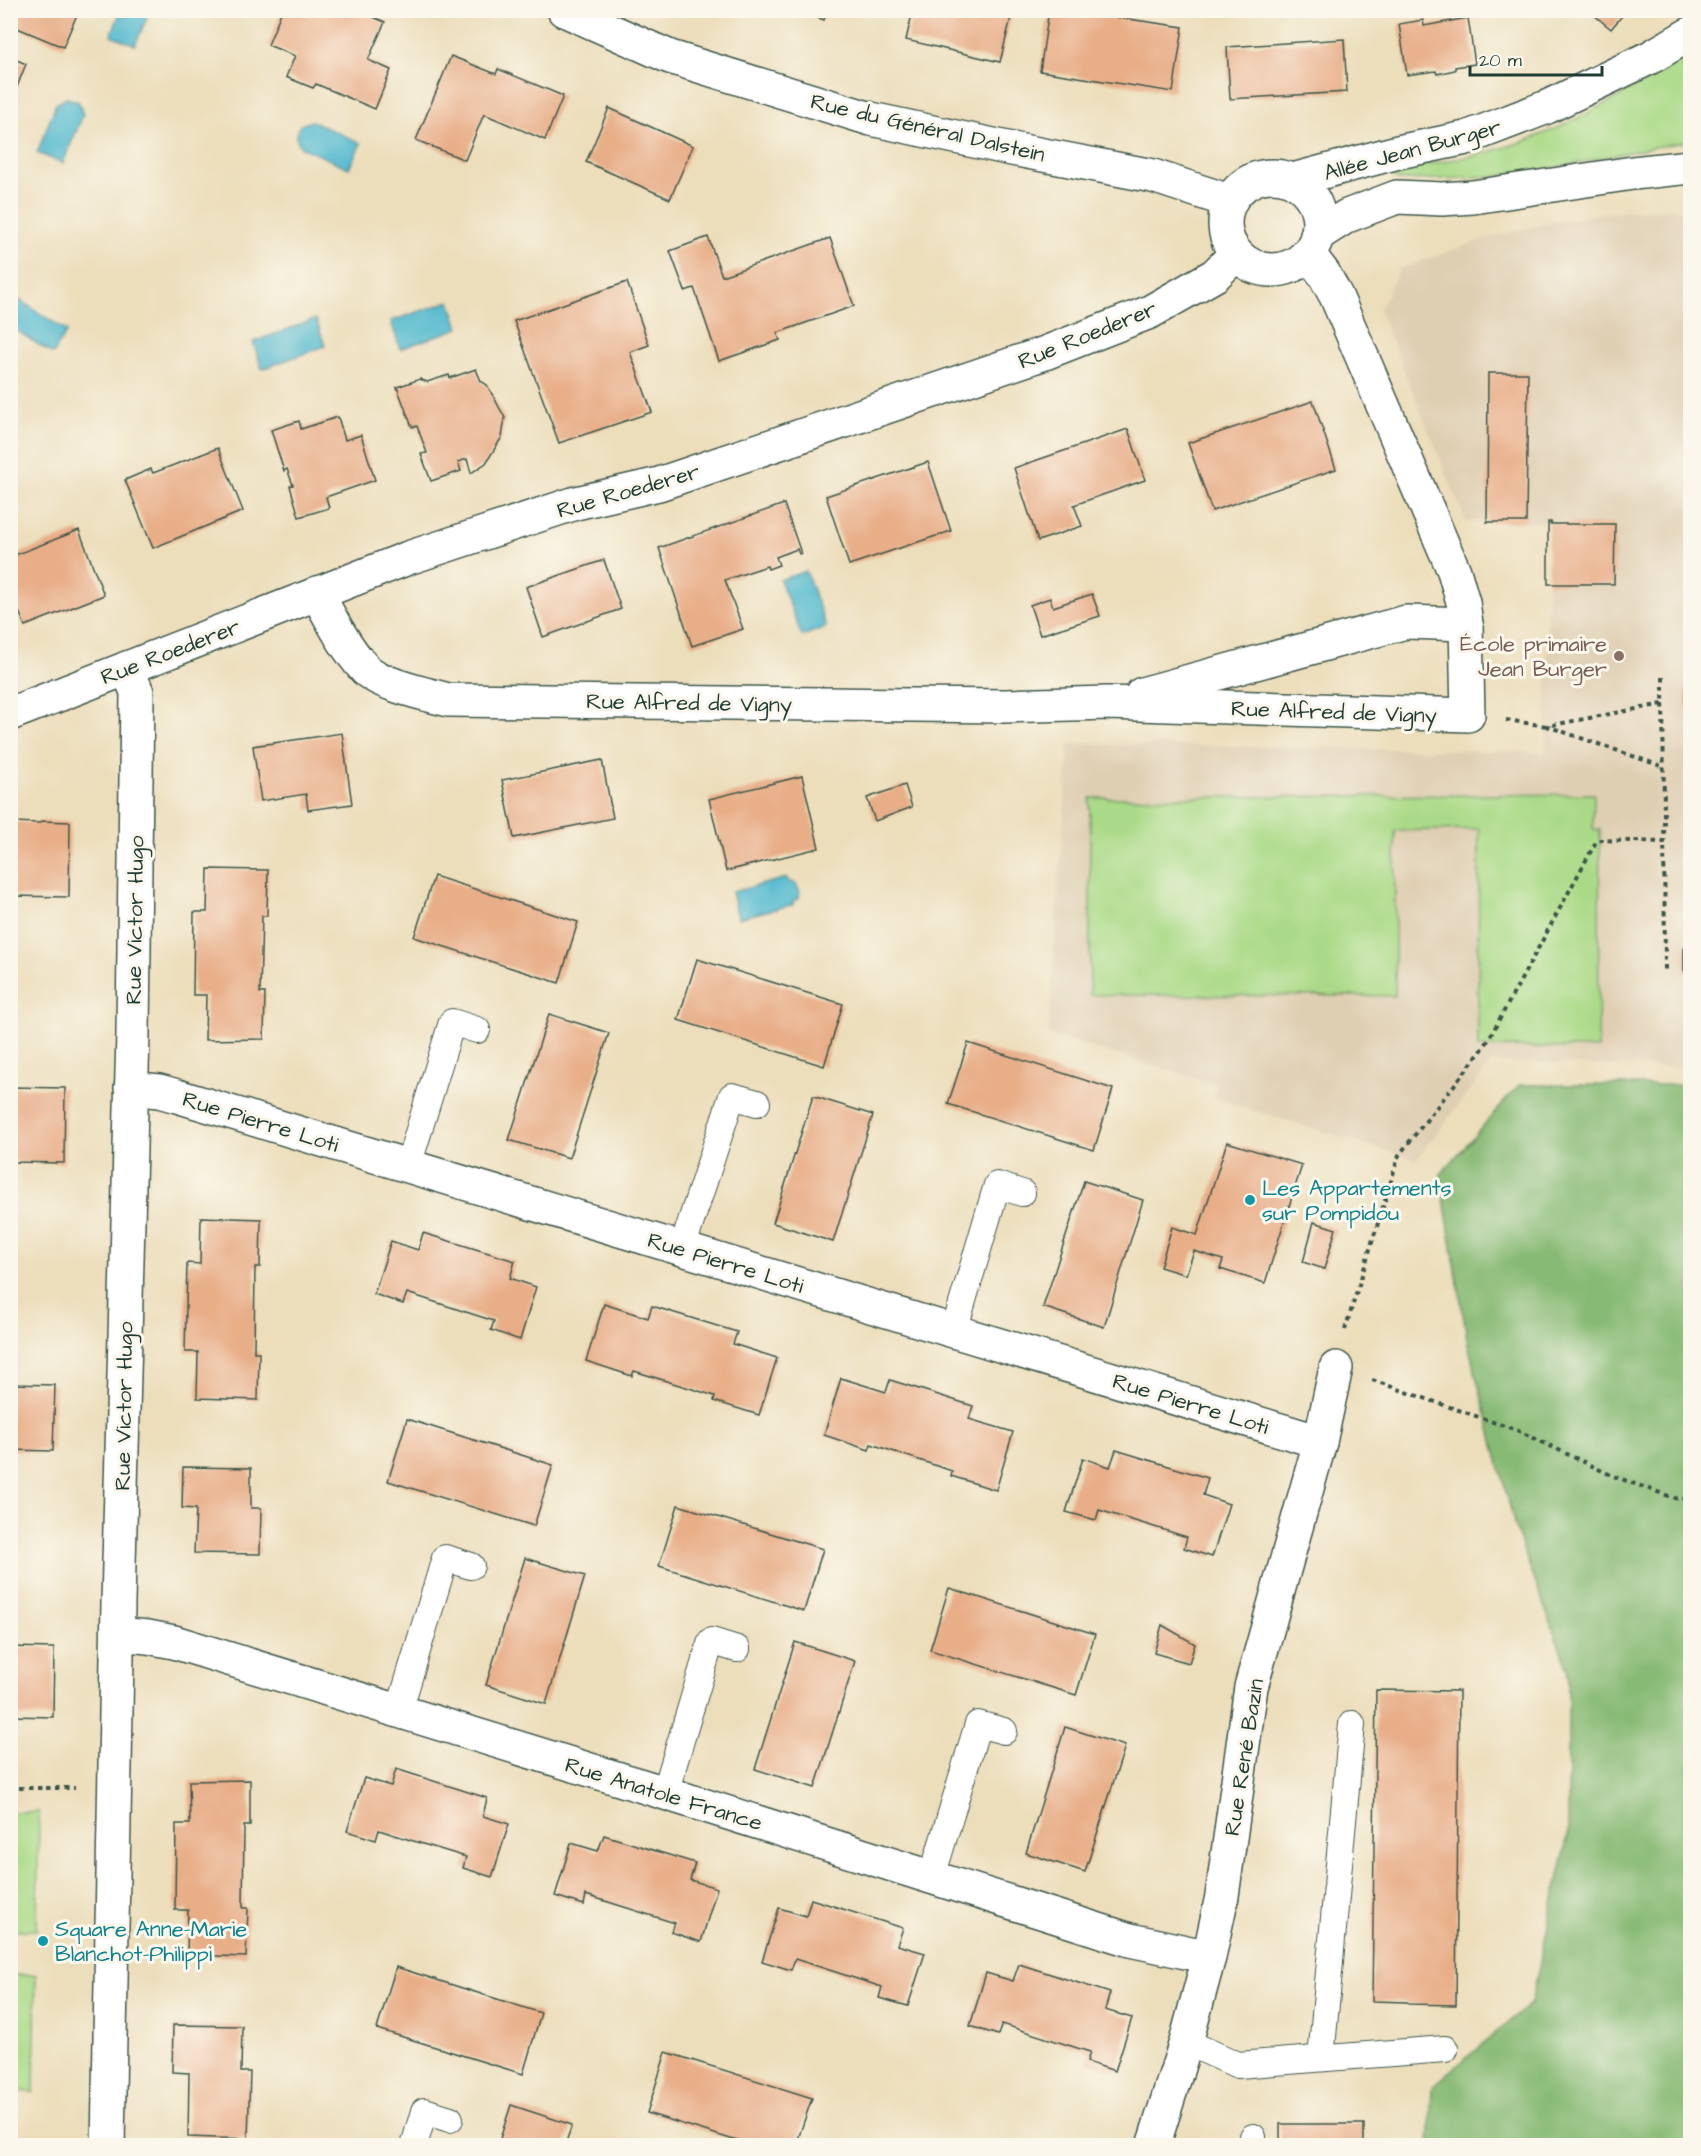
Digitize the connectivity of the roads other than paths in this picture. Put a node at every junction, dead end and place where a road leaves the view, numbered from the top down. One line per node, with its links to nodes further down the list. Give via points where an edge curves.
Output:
1 (564, 10): 5 (street, Rue du Général Dalstein, via 670,57 871,118 1153,176)
2 (1690, 34): 4 (street, Allée Jean Burger, via 1546,107 1466,138)
3 (1690, 167): 6 (street, Allée Jean Burger, via 1473,197 1397,197 1347,216)
4 (1293, 180): 5 (street, via 1275,175 1257,178 1241,187); 6 (street, via 1315,203 1318,219)
5 (1229, 201): 7 (street, via 1224,219)
6 (1313, 244): 7 (street, via 1295,263 1280,269 1248,264); 9 (street, Rue Alfred de Vigny, via 1449,560)
7 (1236, 254): 8 (street, Rue Roederer, via 1215,275 1150,312 1045,353 659,484 576,502)
8 (317, 593): 10 (street, Rue Roederer); 11 (street, Rue Alfred de Vigny, via 339,633 367,670 402,689 448,700 1004,706)
9 (1466, 624): 11 (street, Rue Alfred de Vigny, via 1406,622); 11 (street, Rue Alfred de Vigny, via 1468,715)
10 (127, 668): 12 (street, Rue Roederer); 14 (street, Rue Victor Hugo, via 137,692)
11 (1108, 703)
12 (10, 714)
13 (477, 1029): 16 (lane, via 452,1022)
14 (131, 1088): 16 (street, Rue Pierre Loti, via 159,1091); 23 (street, Rue Victor Hugo)
15 (757, 1103): 18 (lane, via 732,1096)
16 (408, 1166): 18 (street, Rue Pierre Loti)
17 (1022, 1193): 19 (lane, via 997,1185)
18 (682, 1249): 19 (street, Rue Pierre Loti)
19 (954, 1332): 21 (street, Rue Pierre Loti)
20 (1336, 1368): 21 (street, Rue René Bazin)
21 (1320, 1442): 30 (street, Rue René Bazin, via 1251,1687 1222,1896)
22 (471, 1566): 25 (lane, via 446,1558)
23 (118, 1634): 25 (street, Rue Anatole France, via 174,1642); 35 (street, Rue Victor Hugo)
24 (737, 1648): 28 (lane, via 711,1641)
25 (399, 1711): 28 (street, Rue Anatole France)
26 (1352, 1724): 33 (lane)
27 (1004, 1731): 29 (lane, via 978,1724)
28 (665, 1792): 29 (street, Rue Anatole France)
29 (932, 1877): 30 (street, Rue Anatole France, via 1131,1940)
30 (1209, 1957): 31 (street, Rue René Bazin)
31 (1186, 2042): 33 (lane, via 1238,2065); 37 (street, Rue René Bazin)
32 (1445, 2049): 33 (lane)
33 (1321, 2058)
34 (450, 2119): 36 (lane, via 424,2111)
35 (108, 2145)
36 (414, 2145)
37 (1153, 2145)

